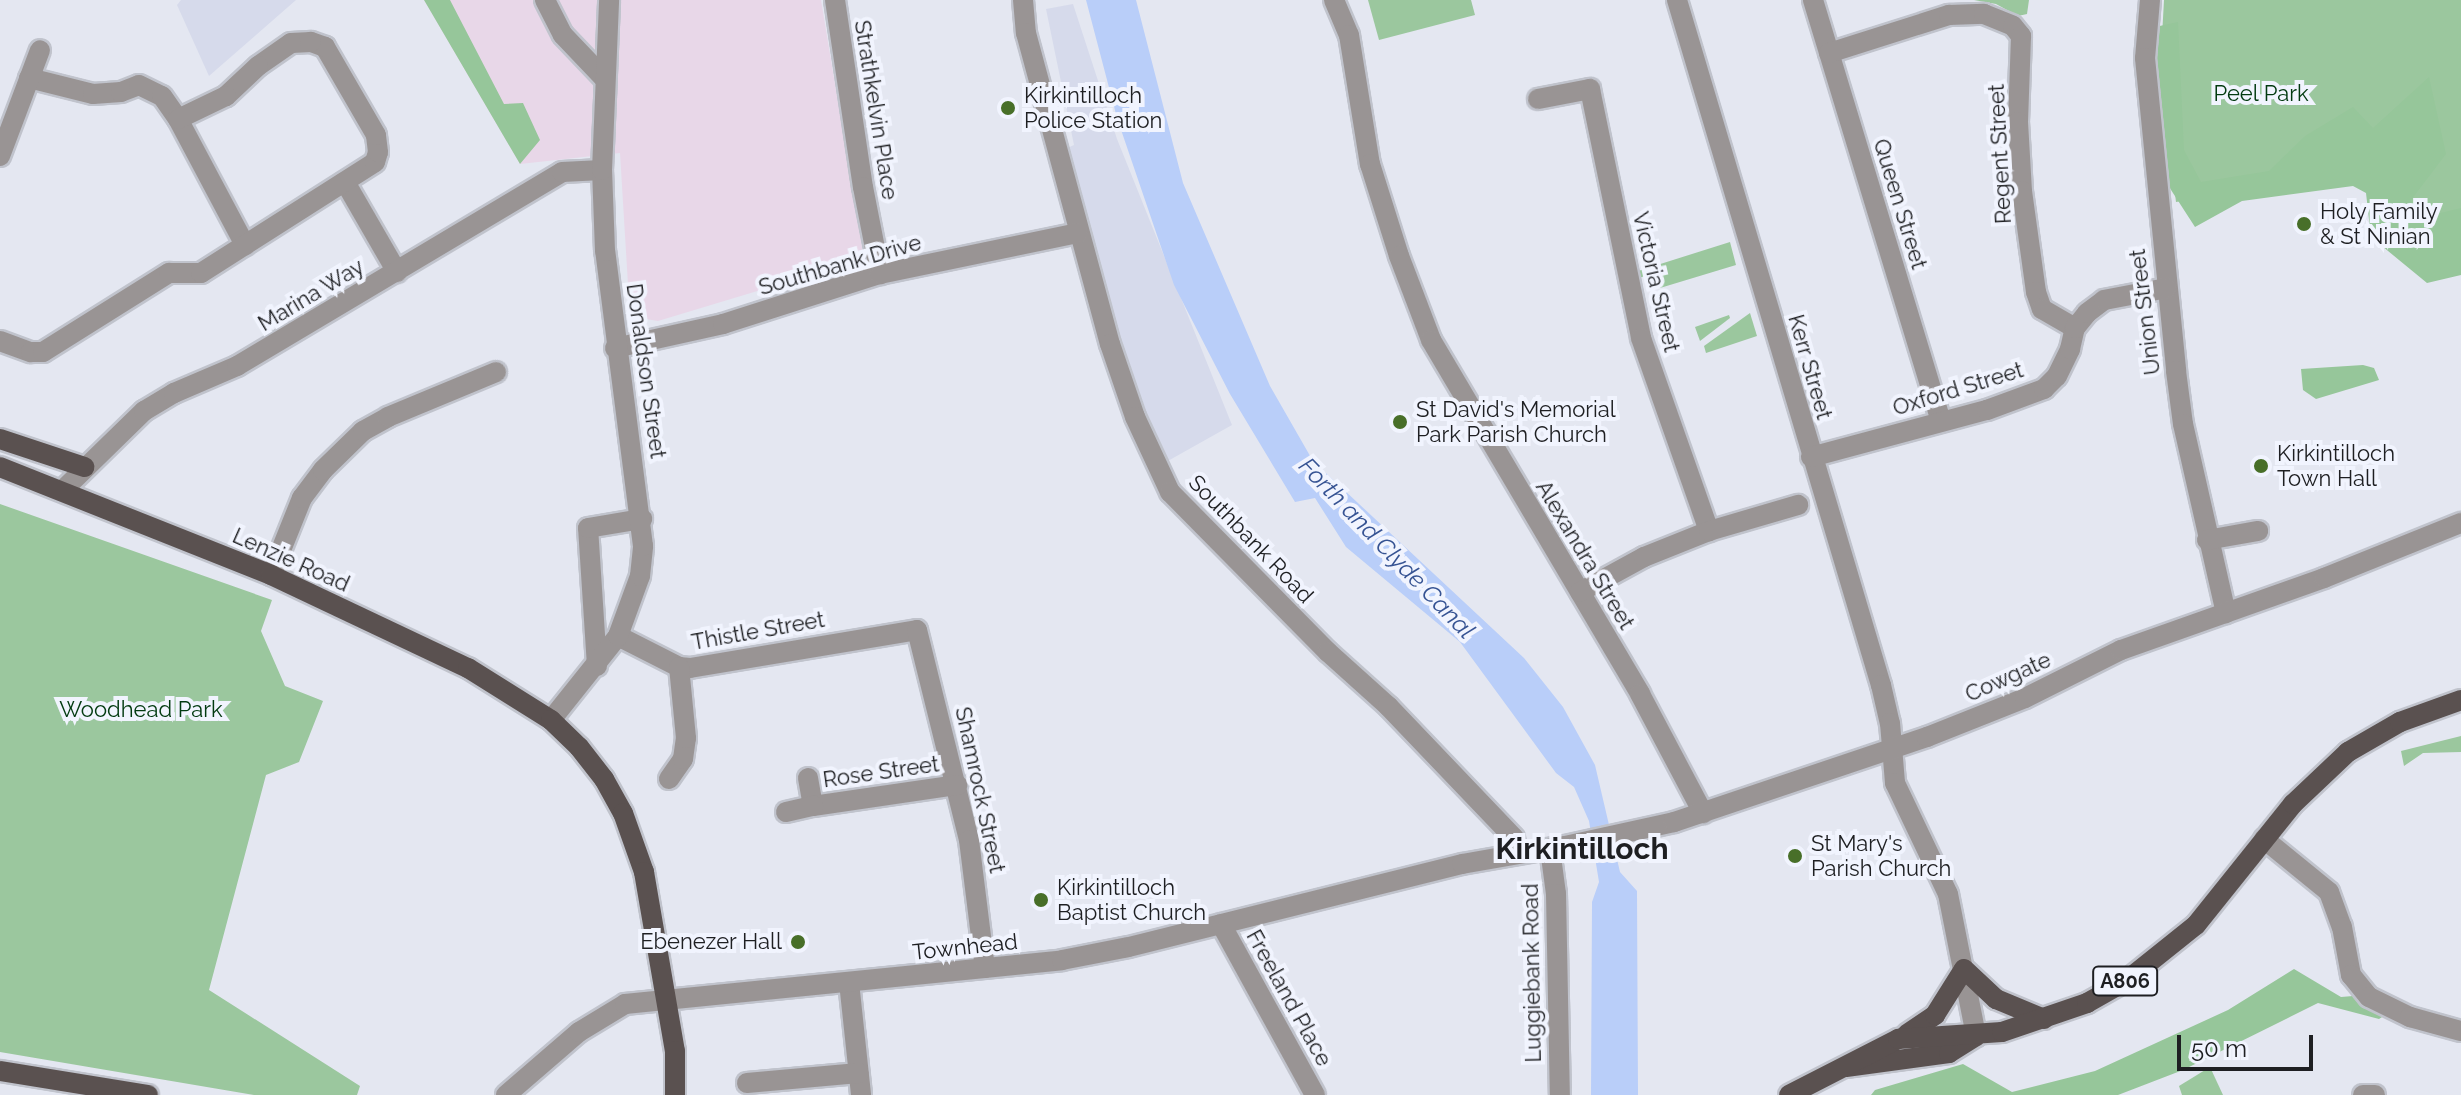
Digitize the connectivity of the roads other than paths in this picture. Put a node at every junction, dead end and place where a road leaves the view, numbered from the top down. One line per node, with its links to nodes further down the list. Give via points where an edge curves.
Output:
1 (545, 0): 12 (street, via 563,35)
2 (609, 0): 12 (street, Donaldson Street)
3 (835, 0): 22 (street, Strathkelvin Place)
4 (1023, 0): 19 (street, Southbank Road, via 1026,33)
5 (1334, 0): 41 (street, Alexandra Street, via 1349,35 1370,164 1431,340)
6 (1677, 0): 30 (street, Kerr Street)
7 (1813, 0): 11 (street, Queen Street)
8 (2150, 0): 23 (street, Union Street, via 2145,58)
9 (1948, 8): 11 (street, Regent Street); 24 (street, Regent Street, via 2002,19 2021,36 2019,150 2036,292 2042,309)
10 (40, 50): 13 (street)
11 (1829, 53): 28 (street, Queen Street)
12 (603, 77): 17 (street, Donaldson Street)
13 (29, 78): 15 (street, via 93,94 139,85 162,96); 16 (street)
14 (1538, 99): 37 (street, Victoria Street, via 1590,89 1641,338)
15 (178, 119): 18 (street, via 226,96 291,43 325,47 376,135 375,162); 20 (street)
16 (0, 156)
17 (602, 170): 21 (street, Marina Way, via 562,172); 26 (street, Donaldson Street)
18 (345, 182): 20 (street); 21 (street)
19 (1078, 233): 22 (street, Southbank Drive); 58 (street, Southbank Road, via 1127,393 1170,492 1388,706 1514,838)
20 (245, 245): 25 (street, via 201,273 169,273 43,352)
21 (397, 272): 32 (street, Marina Way, via 237,366 144,411)
22 (880, 274): 26 (street, Southbank Drive, via 723,324)
23 (2167, 288): 24 (street, Oxford Street, via 2104,300); 39 (street, Union Street, via 2183,424)
24 (2075, 328): 28 (street, Oxford Street, via 2057,376 2044,389)
25 (0, 341)
26 (615, 348): 35 (street, Donaldson Street)
27 (496, 372): 40 (street, via 363,431 302,498)
28 (1941, 421): 30 (street, Oxford Street)
29 (0, 439): 32 (main road)
30 (1811, 457): 49 (street, Kerr Street, via 1881,685)
31 (0, 467): 33 (main road, Lenzie Road)
32 (84, 467): 33 (street, Marina Way)
33 (62, 491): 40 (main road, Lenzie Road)
34 (1798, 505): 37 (street)
35 (642, 519): 44 (street, Donaldson Street, via 640,576); 45 (street, via 588,528)
36 (2461, 523): 42 (street, Cowgate)
37 (1709, 531): 41 (street, via 1644,557)
38 (2258, 531): 39 (street)
39 (2207, 540): 42 (street, Union Street)
40 (271, 575): 48 (main road, Lenzie Road, via 468,668)
41 (1580, 592): 55 (street, Alexandra Street)
42 (2226, 613): 49 (street, Cowgate, via 2121,650 2025,698)
43 (912, 629): 46 (street, Thistle Street); 52 (street, Shamrock Street, via 921,636)
44 (618, 636): 45 (street, Donaldson Street); 46 (street, Thistle Street)
45 (597, 666): 48 (street, Donaldson Street)
46 (679, 667): 51 (street, via 686,738 683,759)
47 (2461, 700): 56 (main road, A806, via 2400,722 2348,752 2308,787)
48 (551, 720): 63 (main road, via 604,779 623,813 644,872)
49 (1892, 749): 55 (street, Cowgate); 61 (street, Kerr Street, via 1895,783 1948,894)
50 (808, 778): 53 (street, Rose Street)
51 (669, 779)
52 (957, 785): 53 (street, Rose Street); 60 (street, Shamrock Street)
53 (813, 806): 54 (street, Rose Street)
54 (786, 812)
55 (1703, 813): 57 (street, Cowgate)
56 (2264, 839): 64 (main road, A806, via 2196,925 2162,954 2087,1003); 65 (street, via 2329,892 2351,975 2369,997 2410,1017)
57 (1558, 848): 58 (street, Townhead); 77 (street, Luggiebank Road)
58 (1517, 853): 59 (street, Townhead)
59 (1221, 924): 60 (street, Townhead, via 1062,960); 76 (street, Freeland Place)
60 (985, 968): 62 (street, Townhead)
61 (1964, 969): 64 (main road, via 1996,999); 66 (street, Kerr Street); 67 (main road, via 1930,1021)
62 (849, 982): 63 (street, Townhead); 70 (street)
63 (666, 998): 73 (street, Townhead, via 625,1004 608,1013); 74 (main road, via 675,1051)
64 (2044, 1019): 66 (main road, A806)
65 (2461, 1031)
66 (1976, 1036): 67 (main road, A806, via 1945,1033); 68 (main road, A806, via 1949,1053)
67 (1898, 1039): 68 (main road, A806)
68 (1838, 1068): 78 (main road, A806)
69 (0, 1071): 72 (main road)
70 (859, 1073): 71 (street); 75 (street)
71 (747, 1083)
72 (148, 1095)
73 (506, 1095)
74 (675, 1095)
75 (861, 1095)
76 (1315, 1095)
77 (1560, 1095)
78 (1789, 1095)
79 (2363, 1095): 80 (street)
80 (2375, 1095)

